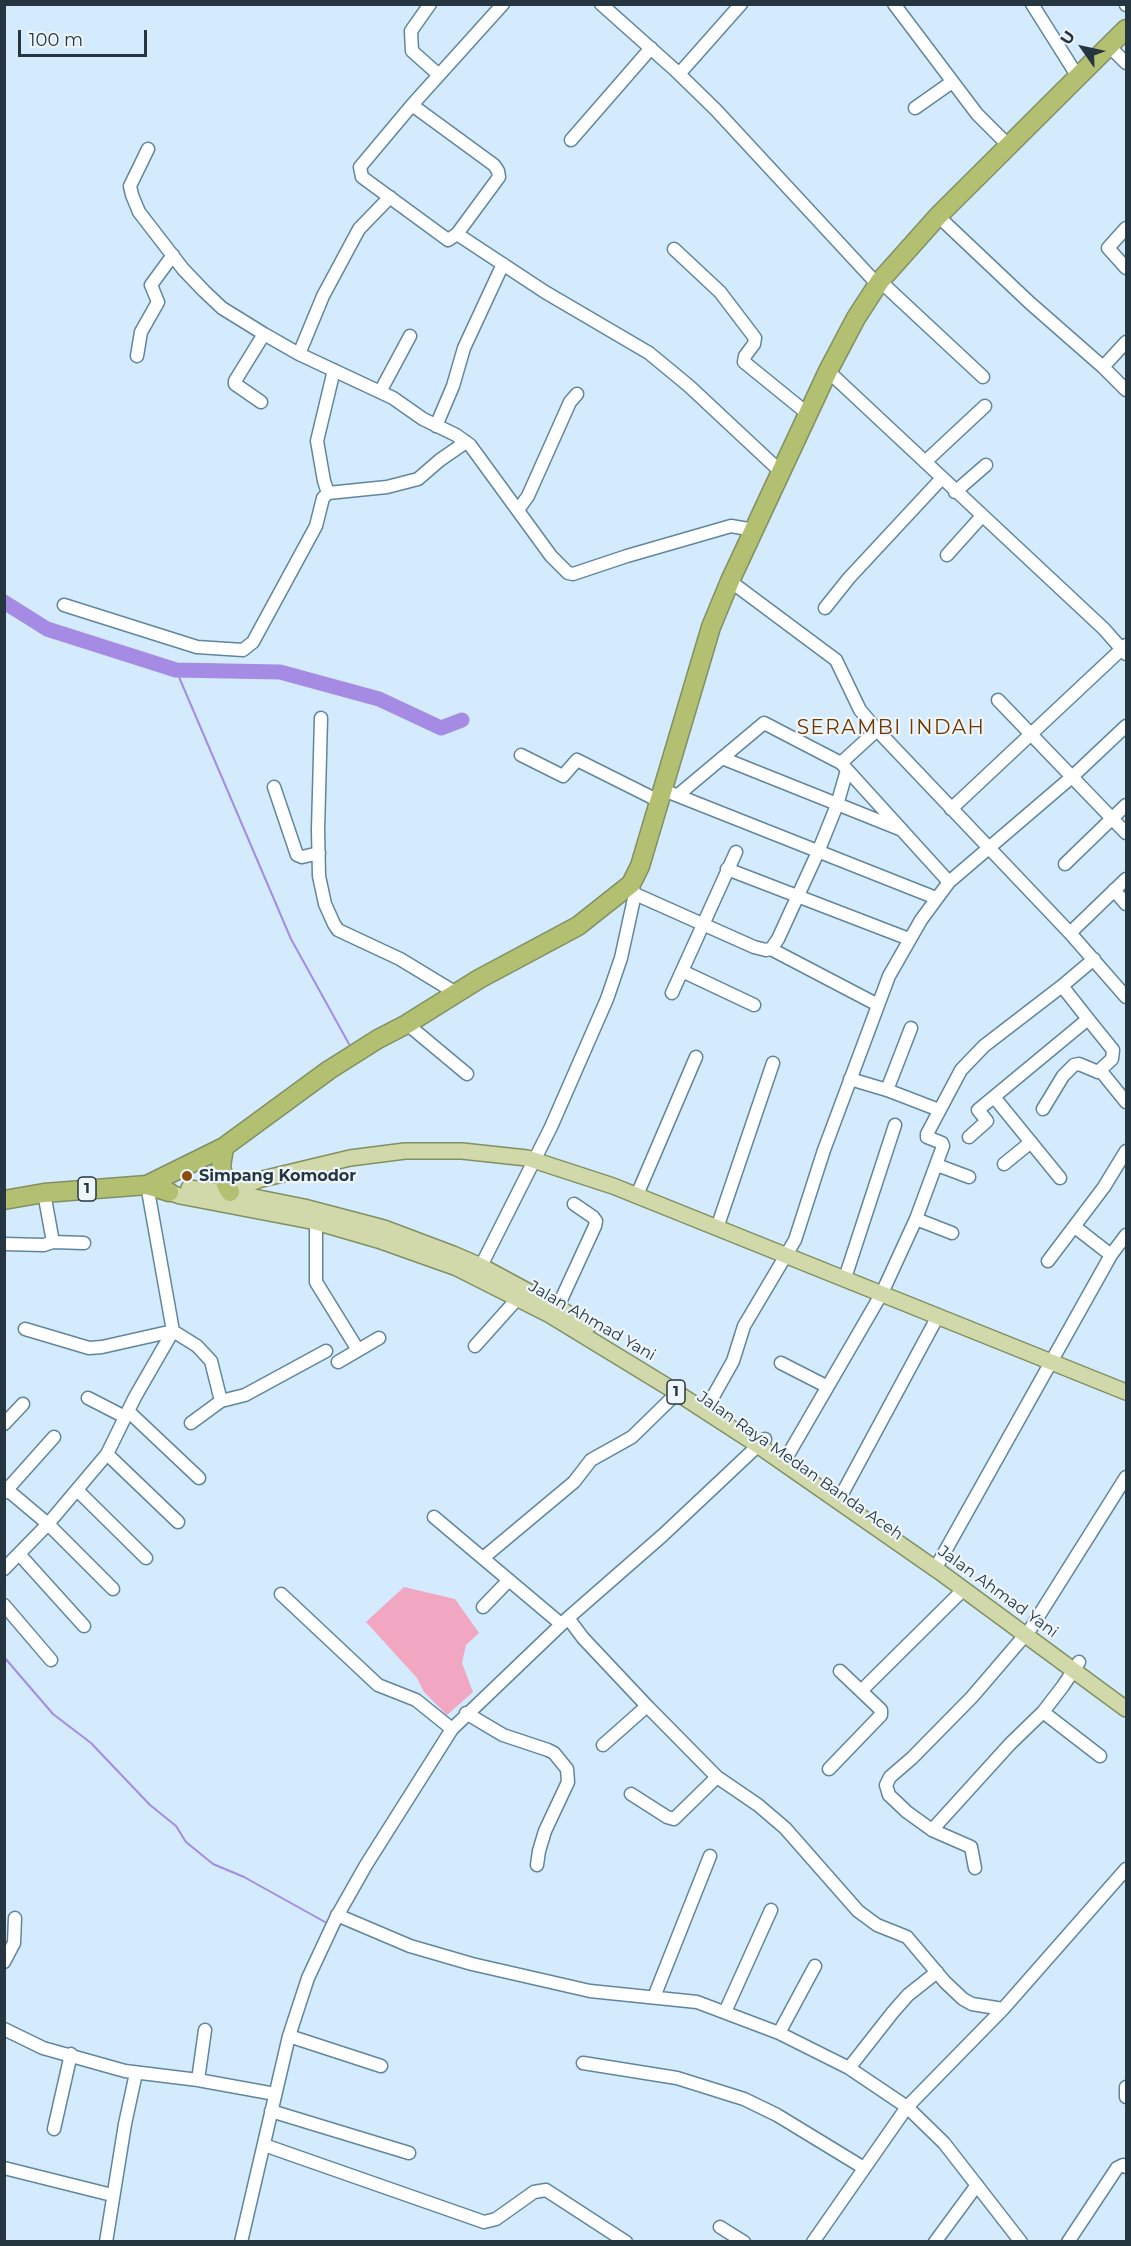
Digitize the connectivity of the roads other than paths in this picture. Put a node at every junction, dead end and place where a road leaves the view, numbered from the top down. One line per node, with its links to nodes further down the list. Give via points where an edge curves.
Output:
1 (430, 4): 12 (street, via 411,31 412,51)
2 (502, 4): 12 (street)
3 (741, 4): 11 (street)
4 (894, 4): 14 (street)
5 (1032, 4): 13 (street)
6 (605, 6): 9 (street)
7 (1126, 29): 8 (highway)
8 (1109, 46): 10 (street); 13 (highway)
9 (651, 48): 11 (street); 17 (street)
10 (1126, 63)
11 (679, 74): 28 (street)
12 (439, 75): 15 (street)
13 (1078, 77): 18 (highway)
14 (952, 82): 16 (street); 18 (street)
15 (412, 105): 20 (street, via 360,167 362,177); 23 (street, via 498,171 499,177)
16 (915, 108)
17 (571, 140)
18 (1009, 146): 21 (highway)
19 (148, 149): 25 (street, via 130,186 132,195)
20 (390, 197): 23 (street, via 448,240); 32 (street, via 359,229 323,296)
21 (938, 216): 28 (highway); 34 (street)
22 (1126, 228): 27 (street, via 1108,248)
23 (457, 234): 26 (street)
24 (674, 249): 43 (street, via 720,292 755,338 744,362)
25 (173, 255): 29 (street, via 222,308); 33 (street, via 151,285 158,302 141,332)
26 (503, 264): 44 (street, via 464,348); 48 (street, via 649,352)
27 (1126, 268)
28 (879, 283): 36 (highway); 37 (street)
29 (264, 334): 32 (street); 41 (street, via 234,381)
30 (410, 336): 39 (street)
31 (1126, 342): 34 (street)
32 (300, 354): 35 (street)
33 (137, 357)
34 (1103, 367): 38 (street)
35 (334, 370): 39 (street); 51 (street, via 317,441)
36 (828, 371): 43 (highway); 46 (street)
37 (983, 377)
38 (1126, 390)
39 (380, 392): 44 (street)
40 (577, 394): 52 (street)
41 (261, 402)
42 (985, 406): 46 (street)
43 (808, 414): 48 (highway)
44 (436, 426): 45 (street)
45 (466, 442): 51 (street, via 418,479 387,487); 52 (street)
46 (925, 462): 49 (street)
47 (986, 465): 50 (street)
48 (781, 472): 54 (highway)
49 (942, 478): 50 (street); 58 (street)
50 (956, 492): 53 (street)
51 (328, 493): 57 (street, via 323,498 318,522 253,642 243,650 197,647)
52 (518, 510): 54 (street, via 551,556 573,574 731,526)
53 (982, 516): 55 (street); 59 (street)
54 (754, 530): 56 (highway)
55 (947, 555)
56 (730, 581): 63 (street, via 836,660 860,710); 70 (highway, via 711,627)
57 (64, 605)
58 (825, 608)
59 (1125, 649): 64 (street)
60 (998, 700): 64 (street)
61 (321, 718): 80 (street)
62 (1126, 726): 68 (street)
63 (877, 730): 67 (street); 73 (street)
64 (1032, 734): 68 (street); 73 (street)
65 (521, 755): 70 (street, via 563,776 577,760)
66 (722, 758): 67 (street, via 764,723); 70 (street); 71 (street)
67 (844, 767): 71 (street); 75 (street)
68 (1073, 776): 74 (street); 77 (street)
69 (274, 787): 80 (street, via 297,855)
70 (666, 796): 79 (street); 85 (highway)
71 (837, 805): 75 (street); 79 (street)
72 (1126, 806): 74 (street)
73 (951, 808): 77 (street)
74 (1113, 818): 76 (street); 81 (street)
75 (905, 832): 84 (street)
76 (1126, 833)
77 (988, 849): 84 (street); 91 (street)
78 (736, 852): 82 (street)
79 (818, 852): 87 (street); 88 (street)
80 (319, 853): 97 (street, via 325,904 338,930 400,959)
81 (1065, 864)
82 (727, 869): 87 (street); 90 (street)
83 (1126, 879): 86 (street)
84 (949, 882): 88 (street)
85 (633, 889): 90 (street); 97 (highway, via 578,926); 120 (street, via 621,958 607,999)
86 (1114, 890): 89 (street); 91 (street)
87 (798, 897): 92 (street); 93 (street)
88 (936, 898): 92 (street)
89 (1126, 904)
90 (704, 923): 93 (street, via 754,947); 95 (street)
91 (1070, 933): 94 (street)
92 (909, 939): 101 (street)
93 (771, 949): 101 (street)
94 (1094, 959): 96 (street); 99 (street)
95 (682, 971): 98 (street); 100 (street)
96 (1062, 986): 102 (street); 114 (street, via 970,1059)
97 (456, 993): 103 (highway)
98 (672, 993)
99 (1126, 997)
100 (754, 1005)
101 (878, 1005): 109 (street)
102 (1088, 1019): 107 (street, via 1114,1052); 111 (street)
103 (407, 1024): 108 (street); 118 (highway, via 329,1070)
104 (911, 1028): 110 (street)
105 (696, 1057): 129 (street)
106 (773, 1063): 134 (street)
107 (1100, 1070): 112 (street); 113 (street, via 1074,1065 1062,1076)
108 (467, 1074)
109 (850, 1079): 110 (street); 142 (street)
110 (887, 1090): 114 (street)
111 (994, 1097): 116 (street, via 978,1110 987,1121); 117 (street)
112 (1126, 1102)
113 (1043, 1109)
114 (939, 1110): 122 (street, via 927,1136 943,1144)
115 (895, 1125): 145 (street)
116 (969, 1137)
117 (1031, 1142): 121 (street); 124 (street)
118 (224, 1147): 125 (highway); 127 (highway, via 221,1167)
119 (1126, 1151): 135 (street)
120 (533, 1160): 127 (main road, via 462,1151 405,1151 350,1158 281,1174); 129 (main road); 144 (street)
121 (1004, 1164)
122 (937, 1165): 123 (street); 132 (street)
123 (969, 1177)
124 (1060, 1178)
125 (147, 1185): 126 (highway, Jalan Raya Medan Banda Aceh / 1); 128 (highway, Jalan Raya Medan Banda Aceh / 1); 151 (street)
126 (169, 1192): 127 (main road, Jalan Raya Medan Banda Aceh / 1, via 182,1188); 133 (main road, Jalan Ahmad Yani / 1)
127 (230, 1192): 144 (main road, Jalan Raya Medan Banda Aceh / 1, via 384,1228)
128 (44, 1193): 130 (highway, Jalan Raya Medan Banda Aceh / 1); 138 (street)
129 (638, 1195): 134 (main road)
130 (4, 1200)
131 (574, 1204): 148 (street, via 596,1221)
132 (916, 1219): 136 (street); 146 (street)
133 (316, 1222): 147 (main road, Jalan Ahmad Yani / 1, via 457,1268); 154 (street, via 316,1282)
134 (717, 1227): 142 (main road)
135 (1075, 1227): 141 (street); 143 (street)
136 (952, 1233)
137 (1126, 1235): 141 (street)
138 (53, 1242): 139 (street); 140 (street)
139 (84, 1243)
140 (4, 1244)
141 (1111, 1255): 157 (street)
142 (786, 1256): 145 (main road); 164 (street, via 744,1326 734,1360)
143 (1048, 1261)
144 (481, 1266): 148 (main road, Jalan Raya Medan Banda Aceh / 1)
145 (845, 1278): 146 (main road)
146 (882, 1293): 149 (main road); 159 (street)
147 (518, 1298): 148 (main road, Jalan Ahmad Yani / 1); 153 (street)
148 (555, 1312): 161 (main road, Jalan Ahmad Yani / 1); 164 (main road, Jalan Raya Medan Banda Aceh / 1)
149 (938, 1316): 157 (main road); 177 (street)
150 (25, 1329): 151 (street, via 89,1348)
151 (173, 1331): 163 (street, via 197,1346 211,1361); 166 (street)
152 (379, 1338): 154 (street)
153 (475, 1346)
154 (358, 1350): 156 (street)
155 (326, 1351): 163 (street, via 245,1395)
156 (338, 1362)
157 (1050, 1362): 160 (main road); 184 (street)
158 (781, 1363): 159 (street)
159 (826, 1386): 172 (street)
160 (1126, 1392)
161 (677, 1393): 170 (main road, Jalan Ahmad Yani / 1); 183 (street, via 632,1437 591,1460 574,1482)
162 (88, 1398): 166 (street)
163 (221, 1401): 167 (street)
164 (710, 1402): 170 (main road, Jalan Raya Medan Banda Aceh / 1)
165 (23, 1404): 168 (street)
166 (127, 1414): 171 (street); 174 (street)
167 (191, 1423)
168 (4, 1424)
169 (54, 1437): 175 (street)
170 (762, 1443): 172 (main road, Jalan Raya Medan Banda Aceh / 1); 188 (main road, Jalan Ahmad Yani / 1); 192 (street)
171 (107, 1454): 176 (street); 179 (street)
172 (788, 1455): 177 (main road, Jalan Raya Medan Banda Aceh / 1)
173 (1126, 1477): 194 (street)
174 (199, 1478)
175 (5, 1490): 180 (street)
176 (76, 1490): 180 (street); 182 (street)
177 (842, 1494): 184 (main road, Jalan Raya Medan Banda Aceh / 1)
178 (434, 1517): 183 (street)
179 (178, 1522)
180 (48, 1524): 181 (street); 187 (street)
181 (19, 1554): 185 (street); 193 (street)
182 (146, 1558)
183 (483, 1558): 186 (street)
184 (939, 1562): 194 (main road, Jalan Raya Medan Banda Aceh / 1)
185 (4, 1569)
186 (509, 1580): 191 (street); 192 (street)
187 (113, 1589)
188 (964, 1589): 194 (main road, Jalan Ahmad Yani / 1); 198 (street)
189 (281, 1594): 204 (street, via 378,1685 416,1700)
190 (4, 1605): 195 (street)
191 (483, 1607)
192 (564, 1621): 200 (street); 203 (street)
193 (84, 1626)
194 (1028, 1631): 196 (main road, Jalan Ahmad Yani / 1); 210 (street, via 972,1697 888,1780 886,1789 895,1803)
195 (51, 1660)
196 (1077, 1666): 199 (main road, 1); 201 (main road, Jalan Ahmad Yani / 1); 202 (street)
197 (840, 1671): 198 (street)
198 (861, 1691): 207 (street, via 881,1710 881,1715)
199 (1126, 1696)
200 (646, 1706): 205 (street); 208 (street)
201 (1126, 1709)
202 (1043, 1712): 206 (street); 210 (street)
203 (466, 1713): 204 (street); 212 (street, via 503,1735 554,1753 567,1769 565,1792 545,1831)
204 (452, 1729): 217 (street)
205 (603, 1745)
206 (1100, 1756)
207 (829, 1769)
208 (717, 1777): 209 (street, via 674,1819); 220 (street, via 773,1817 858,1911 877,1925 908,1937)
209 (631, 1794)
210 (933, 1830): 213 (street, via 971,1848)
211 (710, 1856): 221 (street)
212 (537, 1865)
213 (975, 1868)
214 (1126, 1869): 222 (street)
215 (771, 1910): 223 (street)
216 (15, 1918): 218 (street, via 14,1943)
217 (335, 1920): 221 (street, via 472,1964 590,1991); 227 (street, via 308,1978)
218 (4, 1962)
219 (815, 1966): 226 (street)
220 (937, 1972): 222 (street, via 963,1999); 231 (street, via 908,1995)
221 (654, 1997): 223 (street, via 697,2002)
222 (1003, 2009): 237 (street)
223 (725, 2012): 226 (street)
224 (4, 2029): 228 (street, via 44,2048)
225 (205, 2030): 233 (street)
226 (779, 2032): 231 (street)
227 (290, 2036): 230 (street); 235 (street)
228 (71, 2054): 232 (street); 239 (street)
229 (583, 2063): 243 (street, via 677,2078 744,2099)
230 (381, 2066)
231 (849, 2068): 237 (street)
232 (136, 2073): 233 (street); 246 (street)
233 (198, 2080): 235 (street)
234 (1126, 2087): 236 (street)
235 (275, 2094): 238 (street)
236 (1126, 2097)
237 (907, 2107): 243 (street); 245 (street, via 944,2143)
238 (271, 2111): 240 (street); 241 (street)
239 (54, 2129)
240 (264, 2145): 249 (street); 250 (street, via 484,2222 496,2219 534,2192 546,2190)
241 (409, 2154)
242 (1126, 2167): 255 (street, via 1117,2168)
243 (864, 2168): 252 (street)
244 (4, 2169): 246 (street)
245 (974, 2188): 253 (street); 254 (street)
246 (112, 2195): 248 (street)
247 (720, 2227): 251 (street)
248 (106, 2241)
249 (241, 2241)
250 (626, 2241)
251 (744, 2241)
252 (813, 2241)
253 (935, 2241)
254 (1021, 2241)
255 (1068, 2241)

